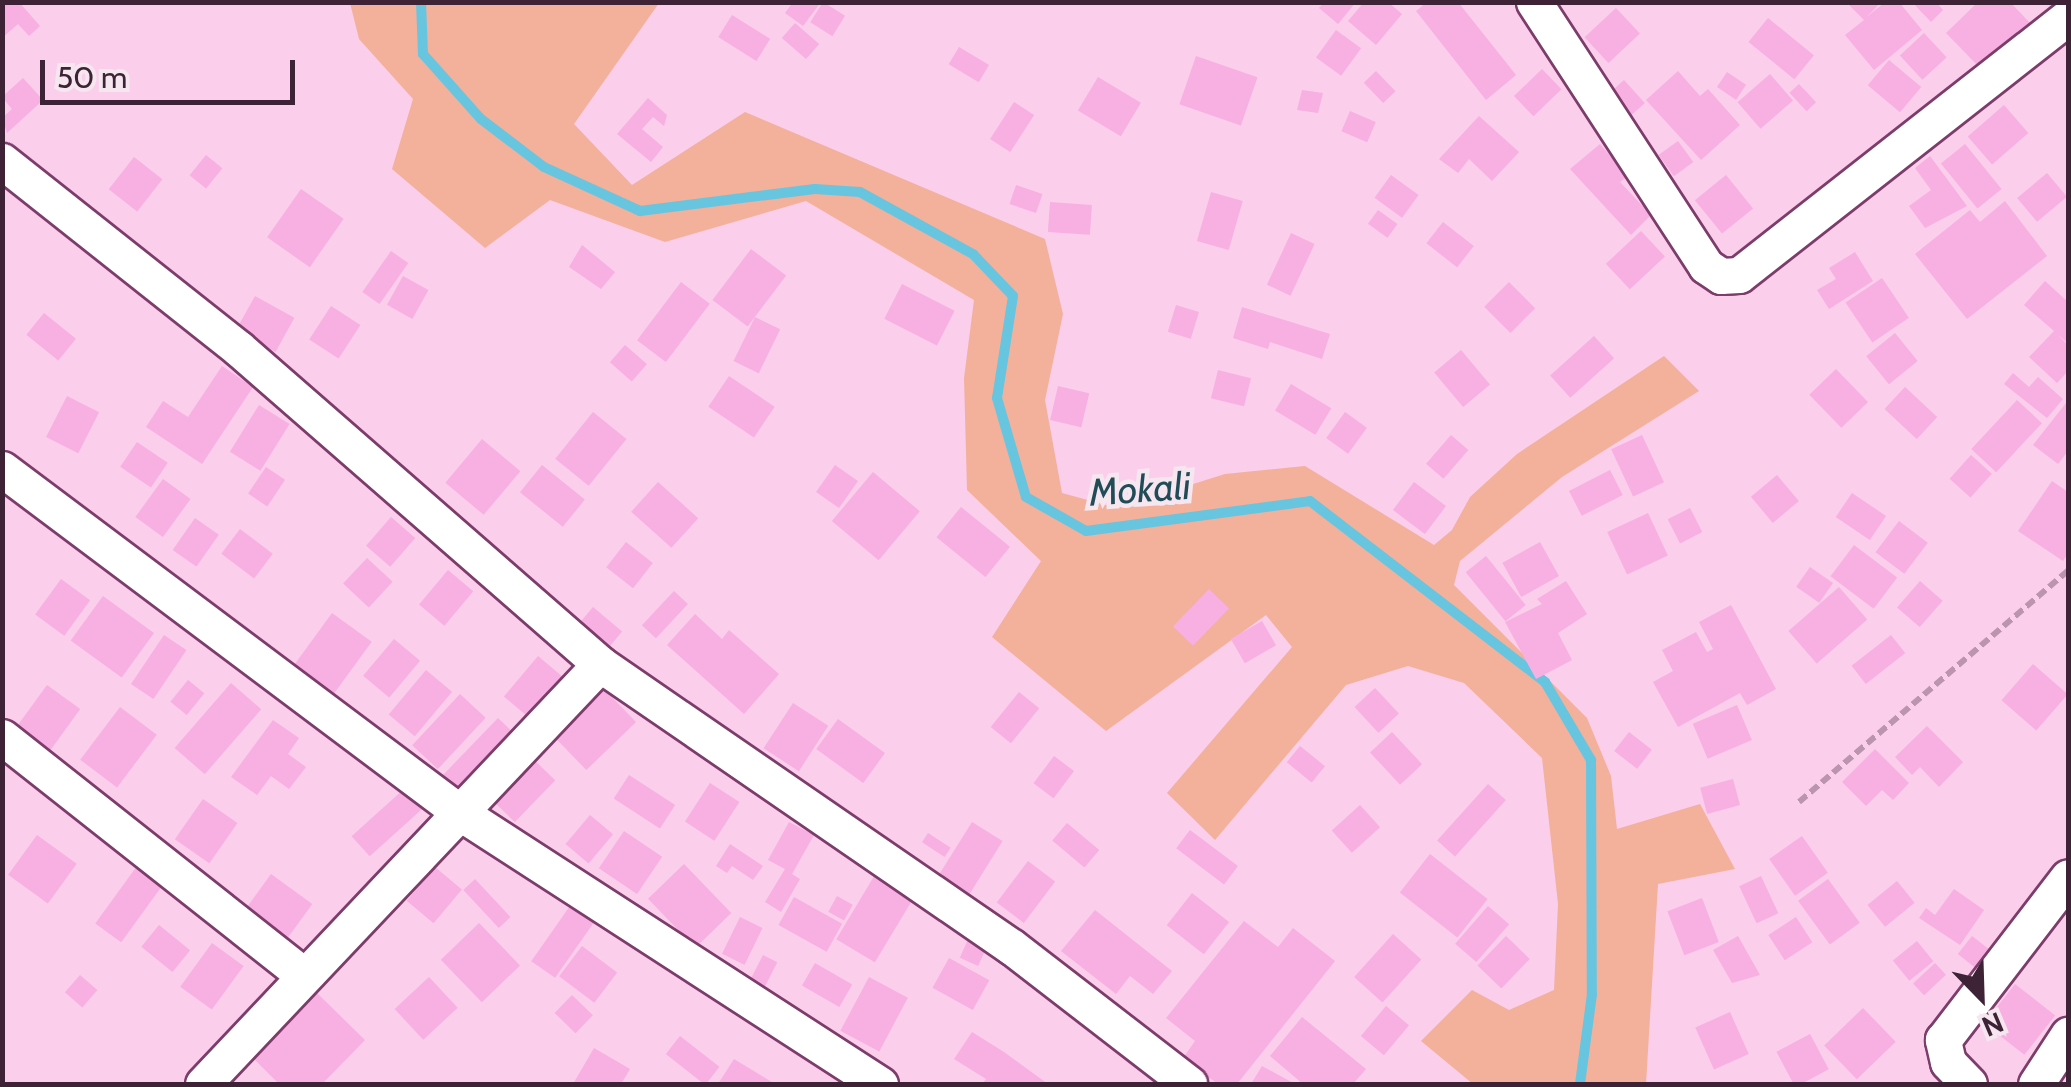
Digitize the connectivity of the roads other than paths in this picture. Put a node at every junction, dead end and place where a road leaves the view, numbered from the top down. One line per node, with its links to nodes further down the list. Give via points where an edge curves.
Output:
1 (1534, 2): 2 (street, via 1706,266 1722,276 1740,275)
2 (2068, 16)
3 (2, 161): 5 (street, via 238,348)
4 (2, 469): 7 (street)
5 (600, 664): 7 (street); 13 (street, via 1012,947)
6 (2, 736): 9 (street)
7 (462, 814): 9 (street); 12 (street)
8 (2068, 877): 14 (street, via 1943,1040 1948,1062)
9 (303, 974): 11 (street)
10 (2068, 1036): 15 (street)
11 (203, 1084)
12 (880, 1084)
13 (1189, 1084)
14 (1968, 1084)
15 (2036, 1084)

